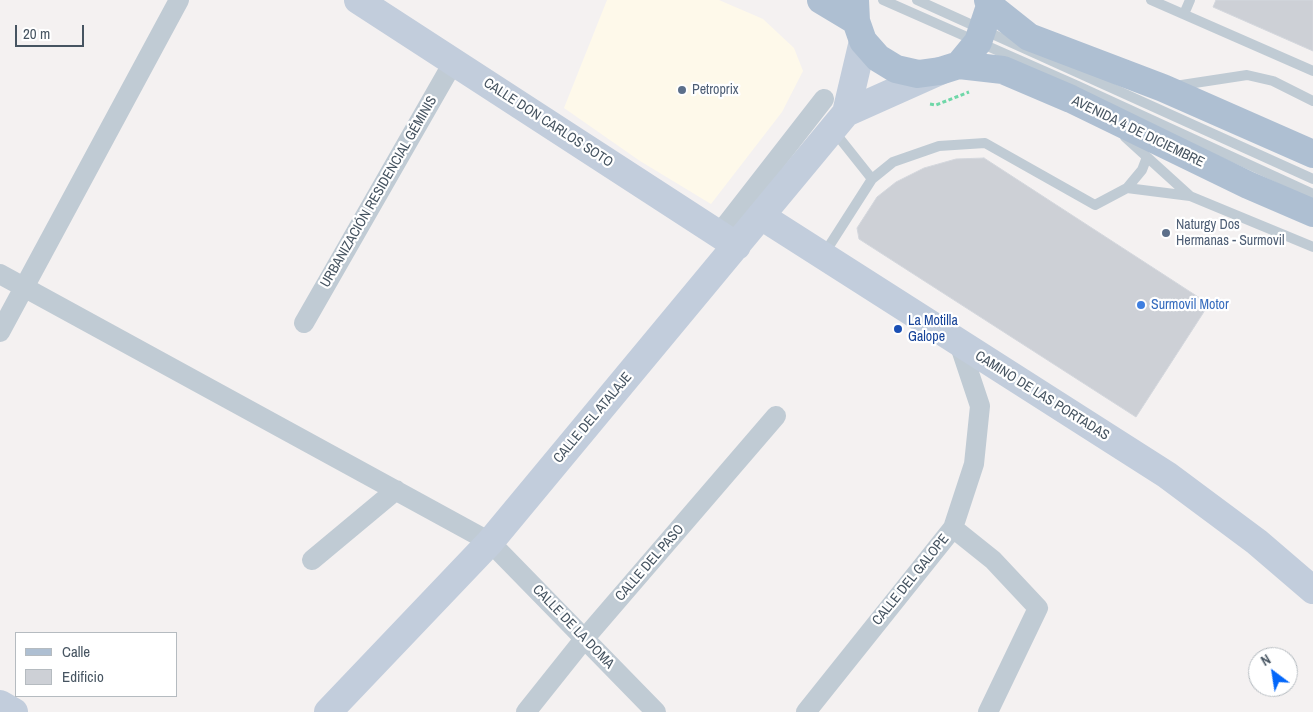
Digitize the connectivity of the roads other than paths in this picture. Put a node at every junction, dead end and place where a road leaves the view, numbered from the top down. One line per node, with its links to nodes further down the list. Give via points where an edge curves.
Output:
1 (179, 0): 31 (street)
2 (358, 0): 11 (street, CALLE DON CARLOS SOTO)
3 (821, 0): 10 (main road)
4 (883, 0): 9 (lane)
5 (917, 0): 9 (lane)
6 (1151, 0): 8 (lane)
7 (1190, 0): 8 (lane)
8 (1184, 14): 13 (lane)
9 (985, 19): 12 (main road); 14 (main road); 20 (lane); 23 (lane)
10 (858, 21): 12 (main road, AVENIDA 4 DE DICIEMBRE, via 878,58 896,69 918,74); 16 (street, CALLE DEL ATALAJE)
11 (454, 61): 27 (street, CALLE DON CARLOS SOTO); 32 (street, URBANIZACIÓN RESIDENCIAL GÉMINIS)
12 (949, 68): 16 (street, CALLE DEL ATALAJE); 17 (main road, AVENIDA 4 DE DICIEMBRE, via 1003,70)
13 (1313, 71)
14 (1163, 88): 15 (lane, via 1247,75 1273,81); 18 (main road)
15 (1313, 101)
16 (834, 114): 21 (lane); 26 (street, CALLE DEL ATALAJE); 27 (street)
17 (1100, 114): 19 (lane); 25 (main road, AVENIDA 4 DE DICIEMBRE)
18 (1313, 154)
19 (1148, 157): 22 (lane); 24 (lane)
20 (1313, 179)
21 (872, 180): 22 (lane, via 893,162 938,146 985,143 1095,205); 29 (lane)
22 (1127, 188): 24 (lane)
23 (1313, 194)
24 (1190, 196): 28 (lane)
25 (1313, 214)
26 (761, 216): 27 (street, CALLE DEL ATALAJE); 29 (street, CAMINO DE LAS PORTADAS)
27 (728, 240): 38 (street, CALLE DEL ATALAJE)
28 (1313, 247)
29 (824, 255): 34 (street, CAMINO DE LAS PORTADAS)
30 (0, 274): 31 (street, CALLE DE LA DOMA)
31 (25, 288): 33 (street); 36 (street, CALLE DE LA DOMA)
32 (304, 323)
33 (0, 332)
34 (959, 343): 37 (street, CALLE DEL GALOPE, via 980,406 974,464); 40 (street, CAMINO DE LAS PORTADAS, via 1167,476 1257,542)
35 (776, 416): 41 (street, CALLE DEL PASO)
36 (396, 490): 38 (street, CALLE DE LA DOMA); 39 (street)
37 (953, 528): 47 (street, CALLE DEL GALOPE); 48 (street, via 993,560 1038,608)
38 (490, 542): 41 (street, CALLE DE LA DOMA); 45 (street, CALLE DEL ATALAJE)
39 (312, 560)
40 (1313, 590)
41 (584, 638): 43 (street, CALLE DE LA DOMA); 46 (street, CALLE DEL PASO)
42 (0, 704): 44 (street)
43 (654, 711)
44 (14, 712)
45 (328, 712)
46 (526, 712)
47 (806, 712)
48 (988, 712)

